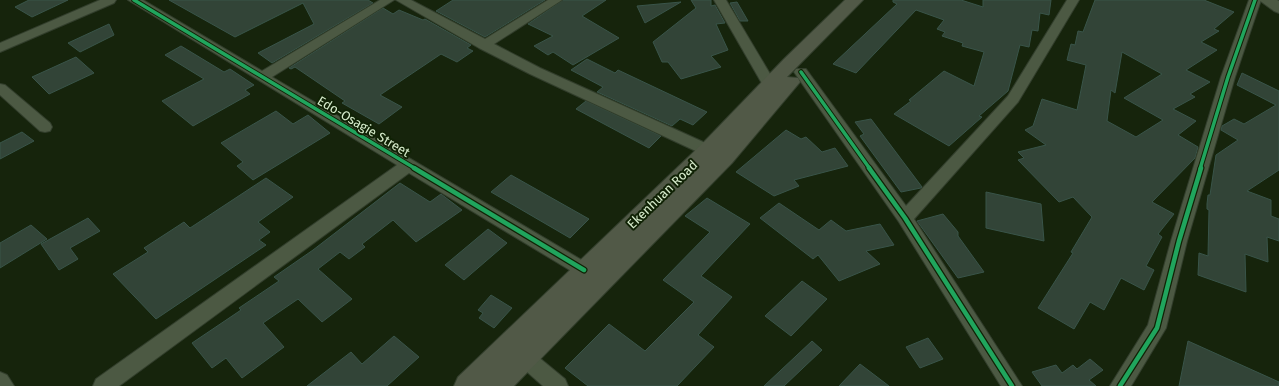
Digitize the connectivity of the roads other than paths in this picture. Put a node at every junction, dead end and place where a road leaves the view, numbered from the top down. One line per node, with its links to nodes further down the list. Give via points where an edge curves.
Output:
1 (110, 0): 14 (street)
2 (134, 0): 16 (street, Edo-Osagie Street)
3 (388, 0): 16 (street)
4 (402, 0): 13 (street)
5 (556, 0): 13 (street)
6 (720, 0): 17 (street)
7 (855, 0): 17 (main road, Ekenhuan Road)
8 (872, 0): 15 (main road, Ekenhuan Road)
9 (1073, 0): 22 (street, via 1013,99)
10 (1255, 0): 32 (street, via 1228,77 1181,234 1157,328)
11 (1267, 0): 12 (street)
12 (1279, 8)
13 (484, 45): 20 (street)
14 (0, 48)
15 (801, 72): 20 (main road, Ekenhuan Road); 22 (street)
16 (262, 77): 21 (street, Edo-Osagie Street)
17 (769, 84): 20 (main road, Ekenhuan Road)
18 (0, 88): 19 (street)
19 (45, 127)
20 (717, 154): 23 (main road, Ekenhuan Road); 24 (main road, Ekenhuan Road)
21 (409, 165): 23 (street, Edo-Osagie Street); 27 (street)
22 (905, 218): 31 (street)
23 (584, 270): 28 (main road, Ekenhuan Road)
24 (524, 357): 29 (main road, Ekenhuan Road); 30 (street)
25 (0, 381): 26 (street)
26 (4, 386)
27 (103, 386)
28 (468, 386)
29 (495, 386)
30 (558, 386)
31 (1012, 386)
32 (1120, 386)

